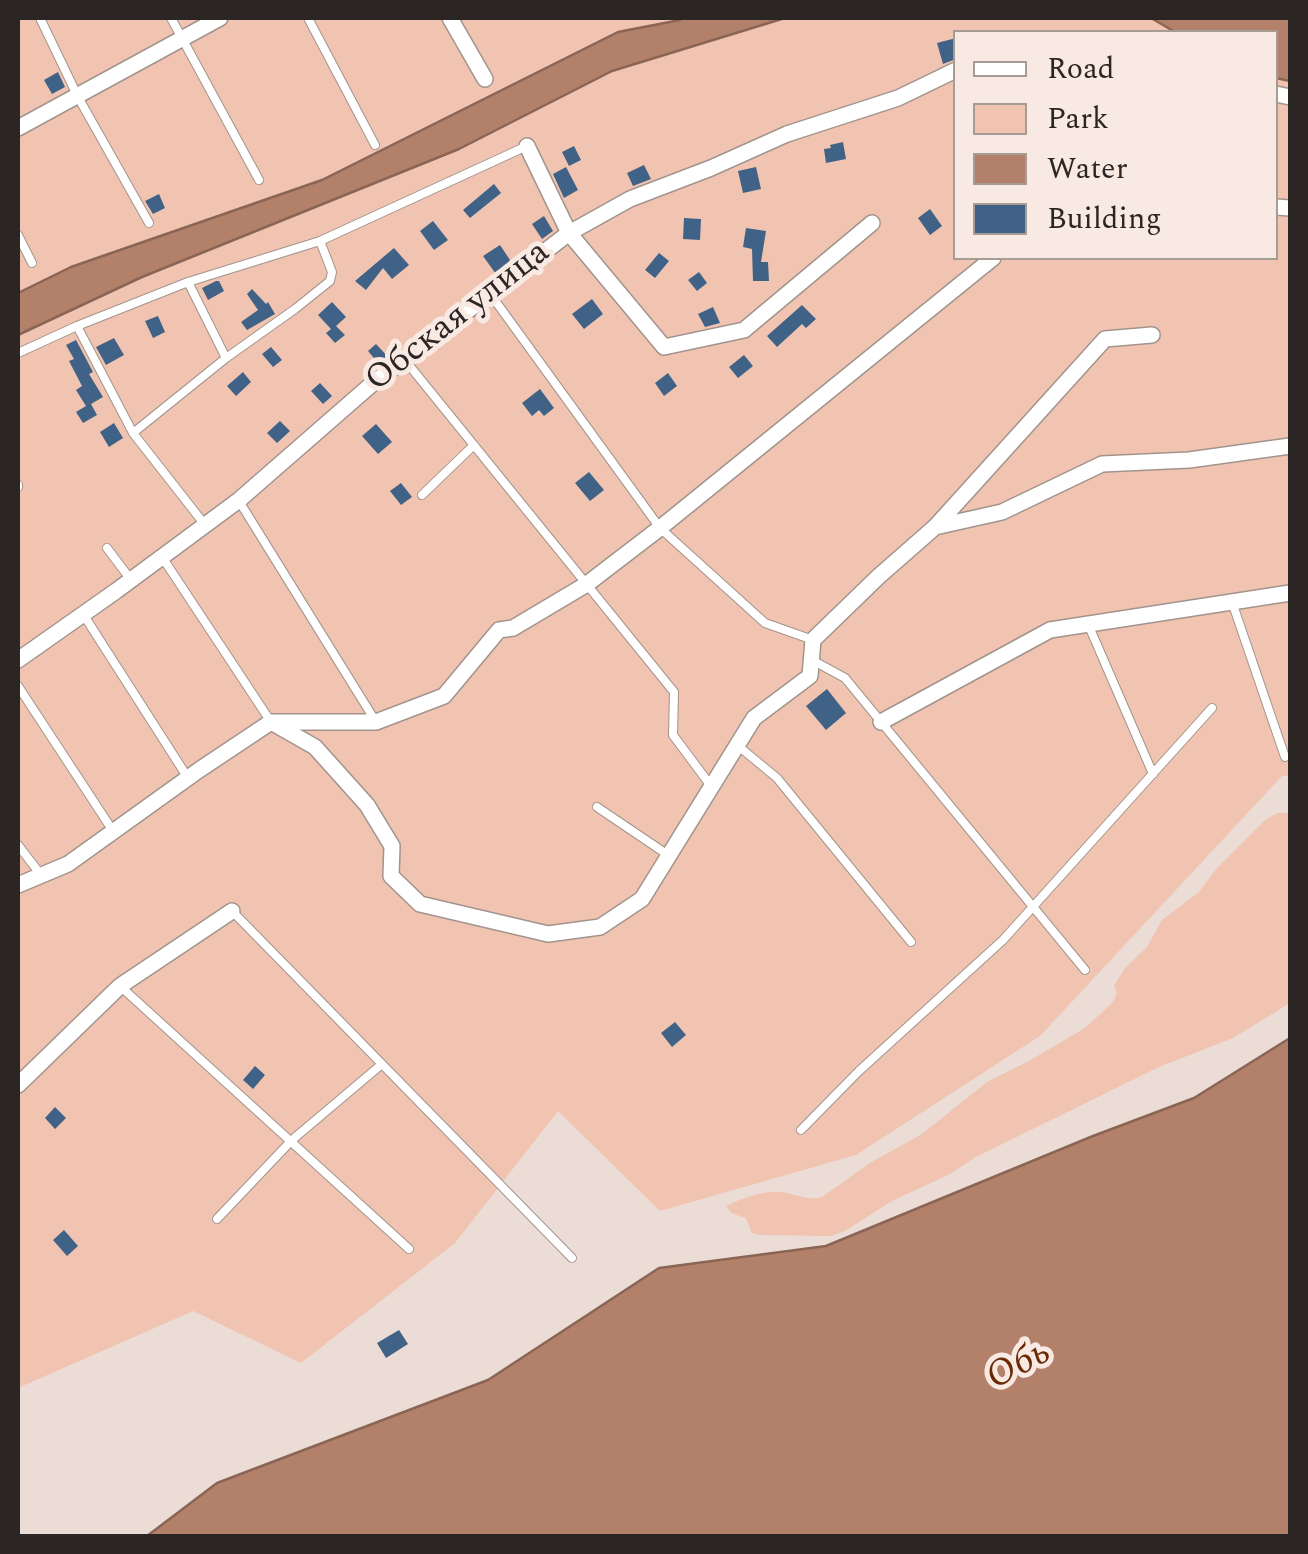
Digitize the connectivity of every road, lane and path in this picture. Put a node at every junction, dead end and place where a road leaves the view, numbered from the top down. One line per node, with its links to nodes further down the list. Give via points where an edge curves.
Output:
1 (40, 18): 9 (lane)
2 (170, 18): 6 (lane)
3 (220, 18): 6 (street)
4 (308, 18): 11 (lane)
5 (450, 18): 8 (street)
6 (182, 39): 9 (street); 13 (lane)
7 (953, 71): 16 (street, Обская улица, via 630,199)
8 (485, 80)
9 (78, 96): 10 (street); 14 (lane)
10 (18, 128)
11 (376, 144)
12 (526, 146): 16 (street); 18 (lane)
13 (259, 180)
14 (150, 223)
15 (872, 223): 16 (street, via 744,330 664,347)
16 (569, 233): 22 (street, Обская улица)
17 (18, 235): 20 (lane)
18 (320, 241): 21 (lane); 26 (lane, via 330,282)
19 (991, 260): 35 (street)
20 (32, 263)
21 (188, 282): 23 (lane); 26 (lane)
22 (490, 293): 27 (street, Обская улица); 35 (lane)
23 (76, 326): 25 (lane); 28 (lane)
24 (1152, 334): 34 (street, via 1105,339)
25 (18, 353)
26 (226, 358): 28 (lane)
27 (404, 359): 29 (lane); 32 (street, Обская улица)
28 (134, 434): 33 (lane)
29 (474, 445): 31 (lane); 39 (lane)
30 (1290, 446): 34 (street, via 1102,464 1002,512)
31 (422, 495)
32 (238, 500): 33 (street, Обская улица); 50 (lane)
33 (205, 525): 37 (street, Обская улица)
34 (935, 527): 44 (street)
35 (660, 528): 39 (street); 44 (lane, via 765,623)
36 (106, 548): 38 (lane)
37 (162, 557): 38 (street, Обская улица); 49 (lane)
38 (131, 580): 42 (street, Обская улица)
39 (587, 584): 50 (street, via 499,630 444,696); 56 (lane, via 674,692 674,735)
40 (1290, 593): 41 (street)
41 (1232, 602): 43 (street); 53 (lane)
42 (83, 614): 45 (street, Обская улица); 55 (lane)
43 (1088, 624): 51 (street, via 1050,630); 54 (lane)
44 (813, 640): 46 (street)
45 (18, 660)
46 (811, 660): 51 (lane, via 845,678); 52 (street, via 810,676 754,718)
47 (18, 686): 58 (lane)
48 (1212, 708): 54 (lane)
49 (271, 722): 50 (street); 55 (street); 60 (street, via 315,747 367,805 392,846 391,876 420,904 548,934 600,927 642,898)
50 (376, 722)
51 (881, 722): 63 (lane)
52 (737, 745): 56 (street); 65 (lane, via 777,778)
53 (1285, 757)
54 (1153, 774): 63 (lane)
55 (188, 778): 58 (street)
56 (711, 786): 60 (street)
57 (597, 806): 60 (lane)
58 (113, 832): 61 (street)
59 (18, 844): 61 (lane)
60 (668, 855)
61 (41, 875): 62 (street)
62 (18, 886)
63 (1032, 908): 66 (lane); 70 (lane)
64 (232, 910): 67 (street); 68 (lane)
65 (911, 942)
66 (1085, 970)
67 (120, 986): 69 (street); 71 (lane)
68 (382, 1064): 71 (lane); 74 (lane)
69 (18, 1085)
70 (801, 1130)
71 (292, 1140): 72 (lane); 73 (lane)
72 (217, 1219)
73 (409, 1249)
74 (572, 1258)

